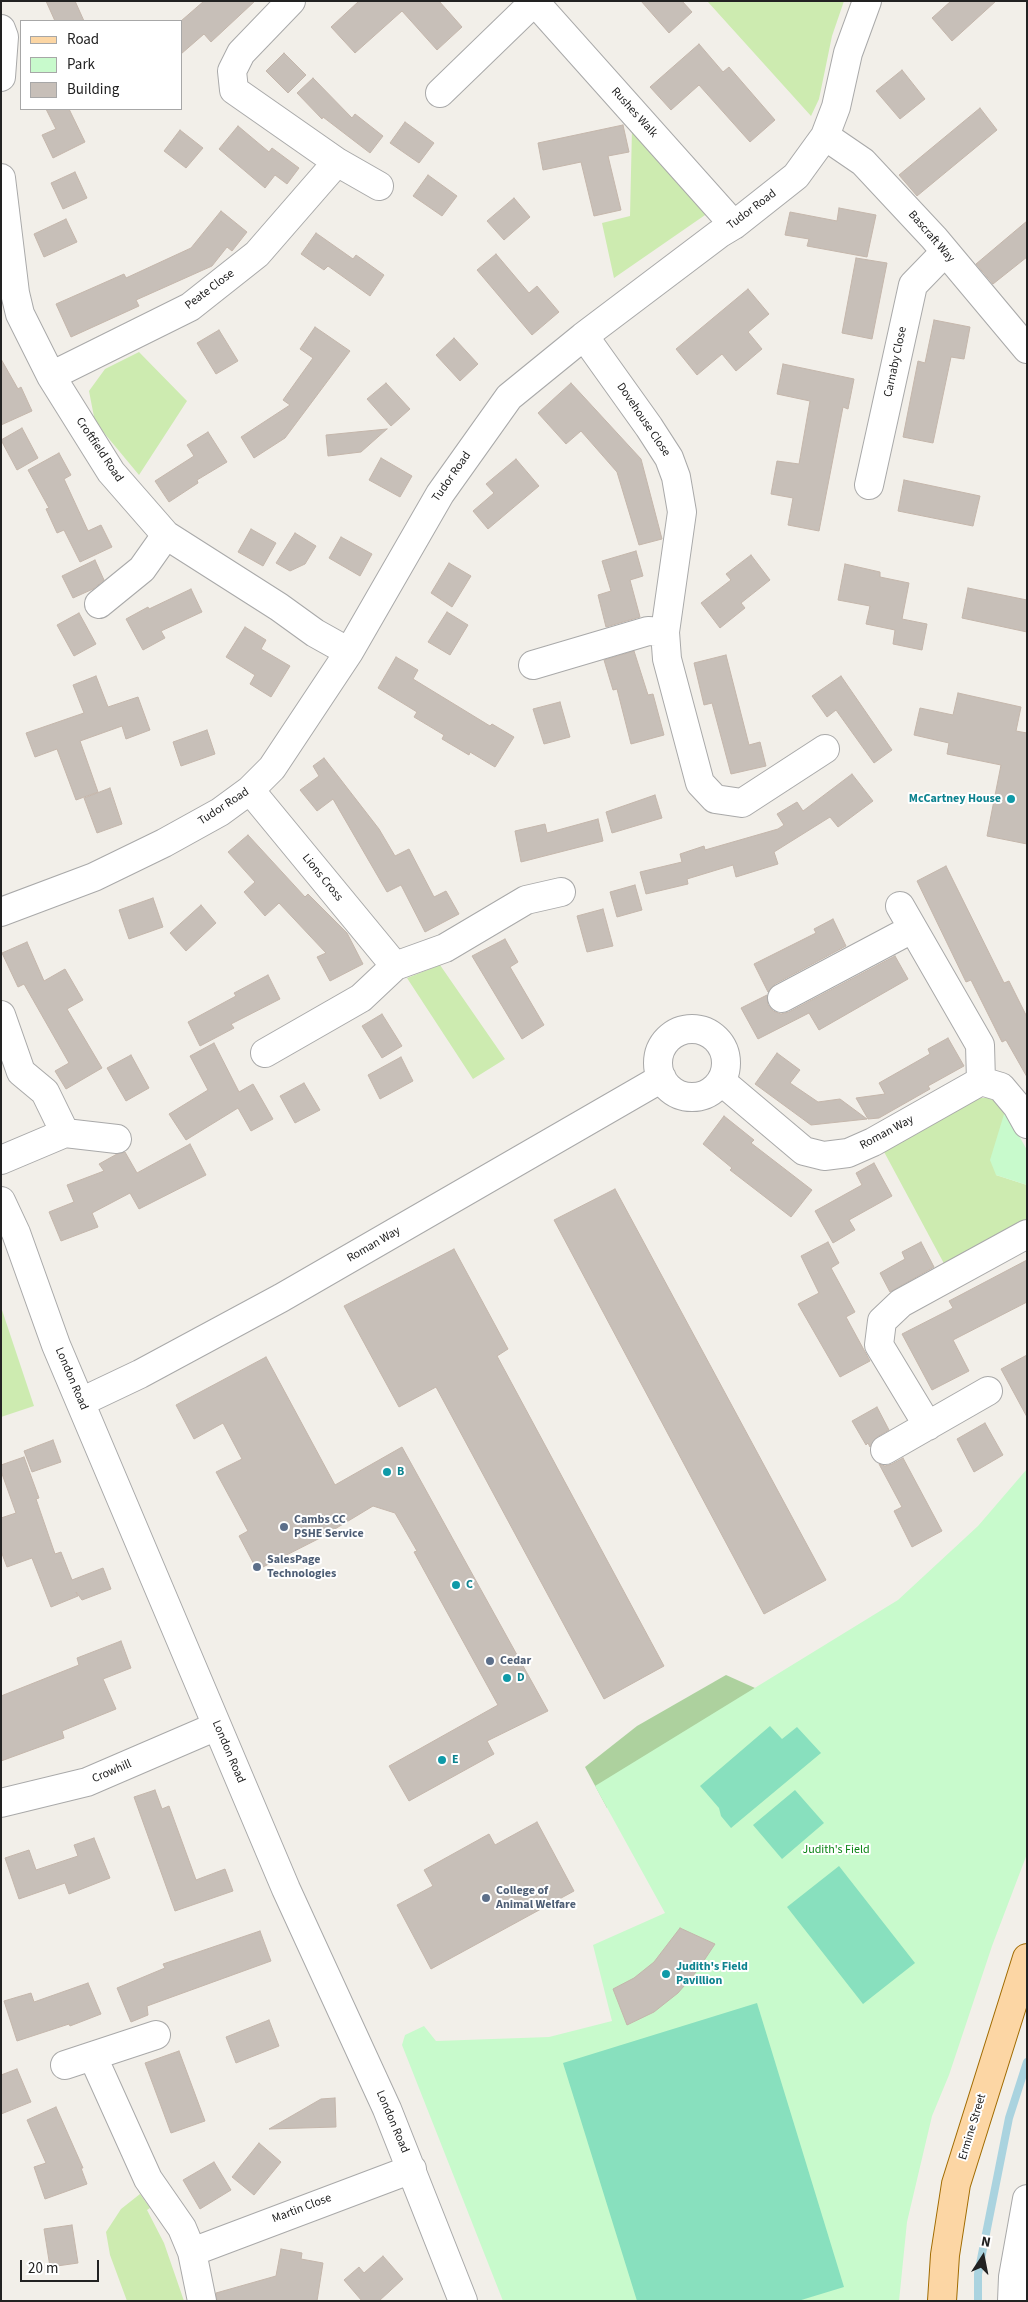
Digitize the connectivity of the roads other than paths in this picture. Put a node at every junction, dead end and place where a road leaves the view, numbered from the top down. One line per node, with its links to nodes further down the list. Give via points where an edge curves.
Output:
1 (291, 1): 8 (street, via 241,53 232,71 234,90)
2 (534, 1): 6 (street); 11 (street, Rushes Walk)
3 (867, 1): 7 (street, Tudor Road, via 848,53 836,107)
4 (1, 29): 5 (street, via 4,37)
5 (1, 77)
6 (440, 93)
7 (825, 136): 11 (street, Tudor Road, via 796,176); 12 (street, Bascraft Way, via 863,162)
8 (337, 162): 10 (street); 15 (street, Peate Close, via 257,254 190,307)
9 (1, 178): 15 (street, Croftfield Road, via 20,314)
10 (379, 186)
11 (734, 225): 13 (street, Tudor Road)
12 (945, 252): 14 (street, Bascraft Way); 16 (street, Carnaby Close, via 912,285)
13 (584, 336): 19 (street, Dovehouse Close, via 650,427 669,458 676,477 682,512); 20 (street, Tudor Road, via 509,397 440,494)
14 (1027, 349)
15 (52, 376): 17 (street, Croftfield Road, via 111,472)
16 (869, 485)
17 (166, 535): 18 (street, via 142,569); 20 (street, Croftfield Road)
18 (99, 604)
19 (665, 632): 21 (street, via 648,631); 22 (street, Dovehouse Close, via 667,659 700,783 715,800 742,802)
20 (349, 652): 23 (street, Tudor Road, via 272,768)
21 (532, 665)
22 (825, 749)
23 (250, 790): 25 (street, Tudor Road, via 220,812 164,843 94,877); 26 (street, Lions Cross)
24 (561, 892): 26 (street, via 526,900 445,948)
25 (1, 912)
26 (394, 966): 29 (street, via 361,998)
27 (782, 998): 32 (street, via 906,918 980,1045)
28 (1, 1015): 34 (street, via 21,1072 44,1092)
29 (265, 1053)
30 (662, 1078): 31 (street, via 670,1089 682,1096 693,1097 713,1090); 31 (street, via 658,1059 662,1046 676,1032 696,1029 716,1038 724,1050 726,1062); 40 (street, Roman Way, via 281,1298)
31 (721, 1081): 32 (street, Roman Way, via 804,1150 824,1156 848,1153 873,1142)
32 (980, 1081): 33 (street, via 1001,1087)
33 (1027, 1124)
34 (65, 1133): 35 (street); 36 (street)
35 (117, 1139)
36 (1, 1160)
37 (1, 1200): 40 (street, London Road)
38 (1024, 1243): 41 (street, via 900,1303 882,1321 879,1345)
39 (988, 1391): 41 (street)
40 (81, 1402): 43 (street, London Road)
41 (928, 1426): 42 (street)
42 (885, 1450)
43 (217, 1726): 44 (street, Crowhill, via 87,1782); 49 (street, London Road, via 286,1889)
44 (1, 1803)
45 (1027, 1958): 54 (main road, Ermine Street, via 956,2184)
46 (156, 2035): 47 (street)
47 (94, 2057): 48 (street); 51 (street, via 148,2179 182,2228)
48 (65, 2065)
49 (412, 2168): 51 (street, Martin Close); 53 (street, London Road)
50 (1027, 2199): 55 (street, via 1013,2277)
51 (192, 2252): 52 (street)
52 (202, 2301)
53 (463, 2301)
54 (942, 2301)
55 (1012, 2301)

